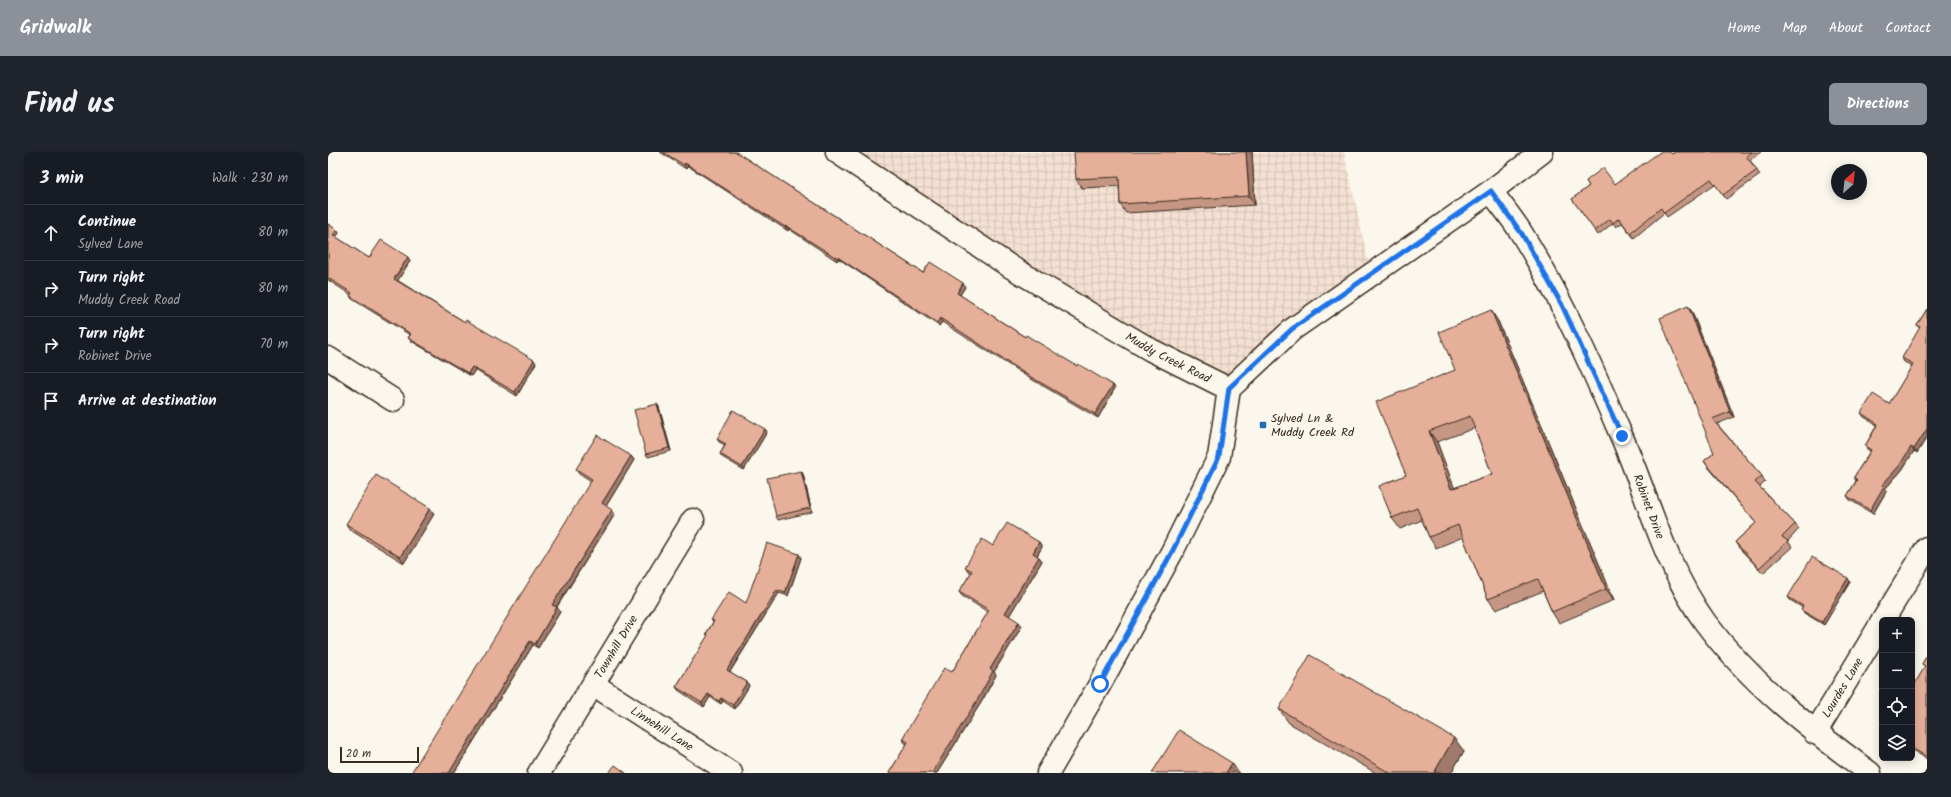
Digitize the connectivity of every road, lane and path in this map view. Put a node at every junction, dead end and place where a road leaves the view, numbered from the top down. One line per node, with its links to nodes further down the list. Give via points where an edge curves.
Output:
1 (837, 152): 5 (street, Muddy Creek Road, via 1018,271 1151,350)
2 (1542, 152): 3 (street)
3 (1491, 191): 5 (street, via 1292,329); 12 (street, Robinet Drive, via 1522,234 1562,305 1622,436 1663,543 1704,621 1735,659 1773,698)
4 (328, 358): 6 (street)
5 (1229, 388): 15 (street, via 1219,457 1173,550)
6 (393, 400)
7 (693, 520): 11 (street, Townhill Drive)
8 (1927, 548): 9 (street, Lourdes Lane)
9 (1885, 617)
10 (1879, 628): 12 (street, Lourdes Lane)
11 (594, 685): 13 (street, Townhill Drive); 14 (street, Linnehill Lane)
12 (1815, 733): 16 (street, Robinet Drive)
13 (539, 773)
14 (731, 773)
15 (1048, 773)
16 (1870, 773)

